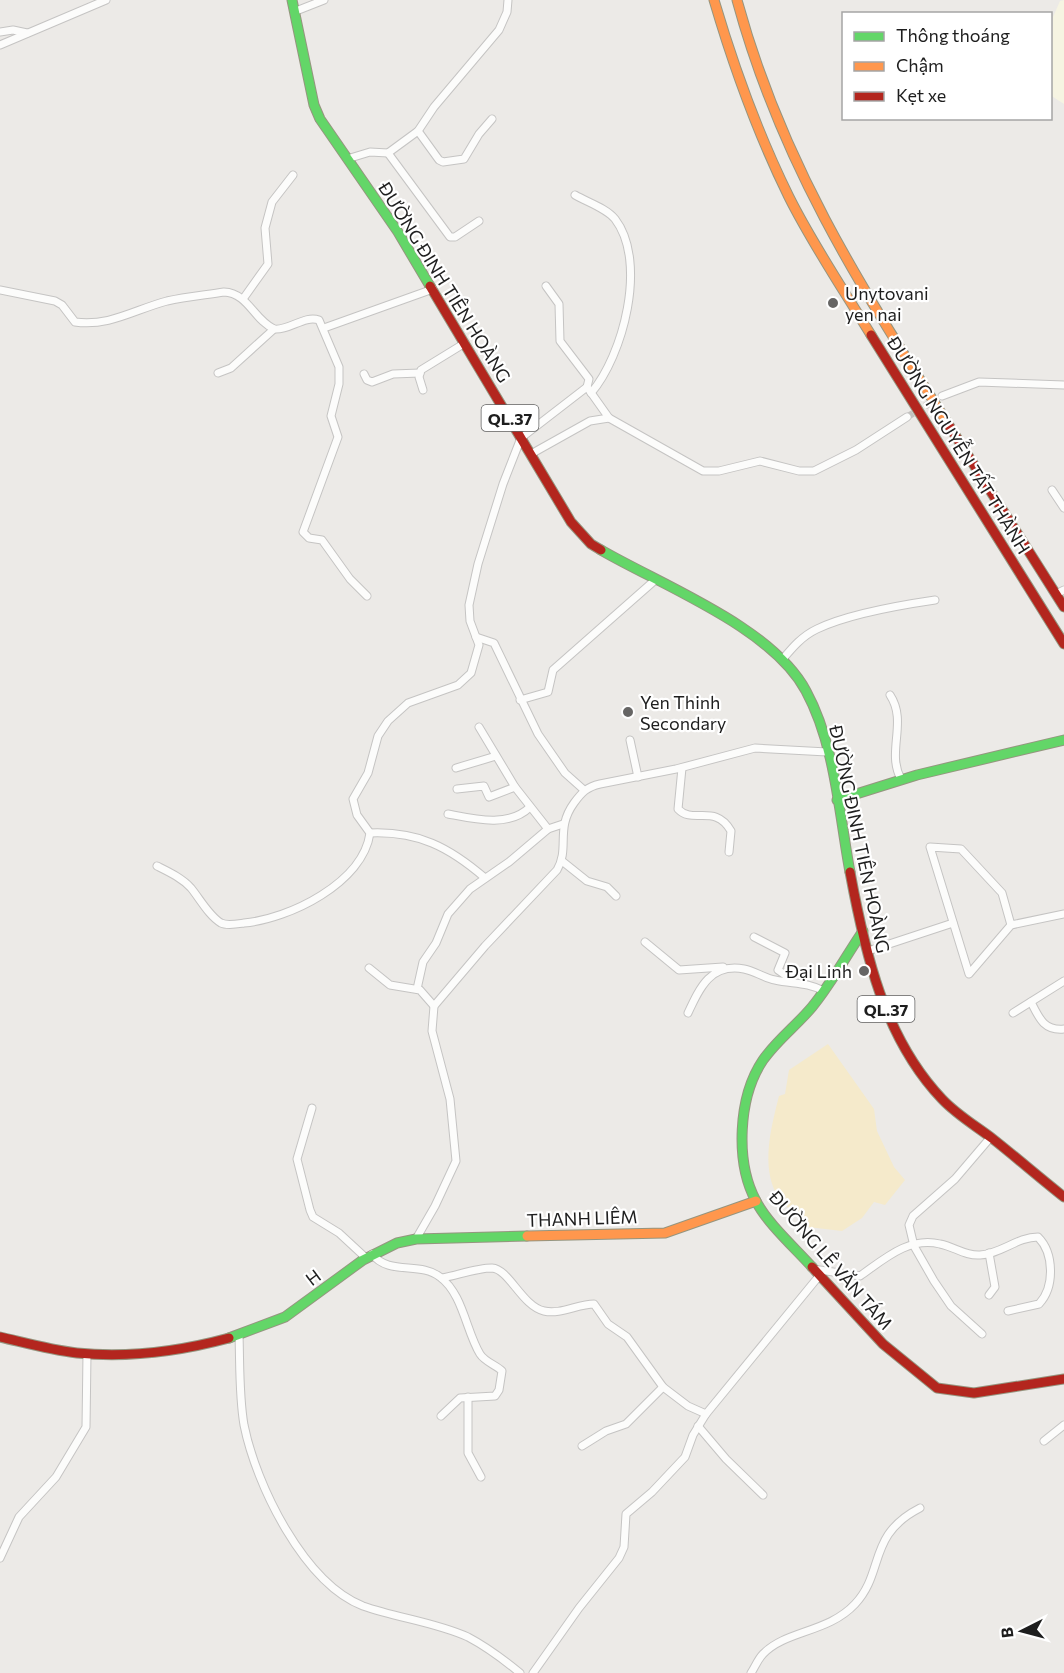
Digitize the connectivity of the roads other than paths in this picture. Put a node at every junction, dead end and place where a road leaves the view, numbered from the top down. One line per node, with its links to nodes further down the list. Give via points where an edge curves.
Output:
1 (106, 0): 9 (street)
2 (292, 0): 7 (main road, ĐƯỜNG ĐINH TIÊN HOÀNG / QL.37)
3 (324, 0): 7 (street)
4 (508, 0): 12 (street, via 499,30)
5 (714, 0): 20 (main road, ĐƯỜNG NGUYỄN TẤT THÀNH, via 754,117 778,172 808,235)
6 (737, 0): 18 (main road, ĐƯỜNG NGUYỄN TẤT THÀNH, via 748,46 783,140)
7 (296, 11): 14 (main road, ĐƯỜNG ĐINH TIÊN HOÀNG / QL.37, via 314,105)
8 (0, 32): 9 (street)
9 (27, 33): 10 (street)
10 (0, 45)
11 (492, 119): 12 (street, via 464,159 439,160)
12 (418, 131): 13 (street)
13 (388, 153): 14 (street, via 370,152); 17 (street, via 450,237)
14 (347, 159): 21 (main road, ĐƯỜNG ĐINH TIÊN HOÀNG / QL.37)
15 (293, 175): 23 (street, via 272,202 265,228 268,264)
16 (575, 195): 32 (street, via 617,221 629,267 625,324 619,345 601,382)
17 (479, 221)
18 (855, 277): 20 (main road); 38 (main road, ĐƯỜNG NGUYỄN TẤT THÀNH)
19 (546, 286): 32 (street, via 559,304 560,341 589,379)
20 (840, 286): 39 (main road, ĐƯỜNG NGUYỄN TẤT THÀNH)
21 (433, 289): 24 (street); 26 (main road, ĐƯỜNG ĐINH TIÊN HOÀNG / QL.37)
22 (0, 290): 23 (street, via 56,301 75,322 85,324 117,319 168,301 224,292)
23 (243, 299): 25 (street)
24 (324, 328): 25 (street, via 319,320 311,318); 44 (street, via 340,374 331,416 338,437 303,532 309,538 322,540)
25 (274, 330): 27 (street, via 231,368)
26 (465, 343): 28 (street); 36 (main road, ĐƯỜNG ĐINH TIÊN HOÀNG / QL.37)
27 (218, 373)
28 (420, 373): 29 (street, via 393,374 372,382); 31 (street)
29 (364, 374)
30 (1064, 385): 33 (street, via 979,382)
31 (423, 390)
32 (589, 390): 35 (street); 36 (street)
33 (942, 396)
34 (907, 417): 35 (street, via 849,454 813,471 760,461 713,472 696,468)
35 (609, 418): 37 (street, via 590,421)
36 (521, 438): 37 (main road, ĐƯỜNG ĐINH TIÊN HOÀNG / QL.37); 47 (street, via 478,564 469,613)
37 (531, 454): 42 (main road, ĐƯỜNG ĐINH TIÊN HOÀNG / QL.37, via 580,533 591,544)
38 (979, 473): 39 (main road); 43 (main road, ĐƯỜNG NGUYỄN TẤT THÀNH)
39 (963, 485): 48 (main road, ĐƯỜNG NGUYỄN TẤT THÀNH)
40 (1052, 490): 41 (street)
41 (1064, 508)
42 (654, 580): 49 (main road, ĐƯỜNG ĐINH TIÊN HOÀNG / QL.37, via 747,633); 51 (street, via 554,670 548,692)
43 (1060, 592): 46 (main road, ĐƯỜNG NGUYỄN TẤT THÀNH)
44 (367, 596)
45 (935, 600): 49 (street, via 899,605 817,629)
46 (1064, 607)
47 (476, 637): 51 (street, via 494,643); 69 (street, via 478,652 466,679 408,703 378,736 368,773 353,799 357,815)
48 (1064, 644)
49 (782, 660): 55 (main road, ĐƯỜNG ĐINH TIÊN HOÀNG / QL.37, via 806,693)
50 (890, 695): 60 (street, via 899,715 895,759)
51 (520, 700): 63 (street, via 565,773)
52 (479, 728): 56 (street)
53 (630, 740): 59 (street)
54 (1064, 740): 60 (main road)
55 (827, 752): 58 (street, via 755,748); 64 (main road, ĐƯỜNG ĐINH TIÊN HOÀNG / QL.37)
56 (495, 756): 57 (street); 61 (street)
57 (456, 768)
58 (682, 768): 59 (street); 70 (street, via 678,809 689,815 710,814 725,823 731,831)
59 (638, 777): 63 (street)
60 (901, 779): 64 (main road)
61 (515, 787): 62 (street, via 489,797 484,786); 65 (street)
62 (457, 789)
63 (584, 790): 67 (street)
64 (837, 800): 78 (main road, ĐƯỜNG ĐINH TIÊN HOÀNG / QL.37)
65 (530, 807): 66 (street, via 517,818 507,819); 68 (street)
66 (448, 814)
67 (563, 824): 68 (street); 71 (street)
68 (548, 829): 73 (street)
69 (370, 833): 72 (street, via 361,857 337,883 312,901 267,921 223,924 182,880); 73 (street, via 399,832 418,837 448,851)
70 (729, 852)
71 (561, 861): 74 (street); 89 (street)
72 (157, 866)
73 (485, 879): 86 (street, via 448,914 423,962)
74 (616, 896)
75 (1064, 914): 77 (street)
76 (953, 923): 77 (street, via 969,974); 77 (street, via 930,847 961,849 1002,893); 81 (street)
77 (1011, 925)
78 (863, 930): 81 (main road, ĐƯỜNG ĐINH TIÊN HOÀNG / QL.37); 87 (main road, ĐƯỜNG LÊ VĂN TÁM)
79 (754, 937): 84 (street, via 785,953 778,970)
80 (645, 942): 83 (street, via 679,970)
81 (868, 951): 94 (main road, ĐƯỜNG ĐINH TIÊN HOÀNG / QL.37, via 884,1004 914,1066 960,1117)
82 (369, 968): 86 (street, via 393,986)
83 (729, 968): 84 (street); 90 (street, via 705,980)
84 (795, 981): 87 (street)
85 (1064, 981): 88 (street)
86 (417, 989): 89 (street)
87 (824, 991): 96 (main road, ĐƯỜNG LÊ VĂN TÁM, via 762,1062 750,1091 743,1132 745,1167)
88 (1031, 1002): 91 (street); 92 (street, via 1041,1022 1050,1028)
89 (434, 1005): 97 (street, via 432,1031 450,1099 456,1161)
90 (688, 1012)
91 (1013, 1013)
92 (1064, 1029)
93 (312, 1108): 101 (street, via 297,1159 310,1210)
94 (990, 1138): 95 (main road, ĐƯỜNG ĐINH TIÊN HOÀNG / QL.37); 99 (street, via 956,1179 911,1219 909,1232)
95 (1064, 1197)
96 (756, 1201): 97 (main road, THANH LIÊM, via 665,1233); 102 (main road, ĐƯỜNG LÊ VĂN TÁM)
97 (416, 1239): 98 (main road, THANH LIÊM)
98 (404, 1240): 101 (main road, H)
99 (914, 1246): 100 (street, via 940,1244 962,1253); 102 (street, via 889,1253 860,1276); 106 (street, via 951,1306)
100 (989, 1253): 104 (street, via 995,1287); 105 (street, via 1038,1237 1050,1255 1041,1302)
101 (369, 1256): 103 (street, via 387,1265); 107 (main road, H, via 285,1317)
102 (816, 1272): 110 (main road, ĐƯỜNG LÊ VĂN TÁM, via 883,1344 937,1388 974,1393); 113 (street)
103 (442, 1278): 111 (street, via 491,1268 500,1271 526,1302 542,1311 594,1304 608,1323 627,1337); 112 (street, via 466,1319 480,1355 499,1368 503,1376 495,1396)
104 (989, 1295)
105 (1008, 1311)
106 (982, 1334)
107 (239, 1335): 109 (main road, H, via 159,1352); 123 (street, via 245,1429 272,1503 306,1560 334,1589 362,1605 466,1636)
108 (0, 1337): 109 (main road, H)
109 (87, 1354): 122 (street, via 86,1427 56,1477 19,1517)
110 (1064, 1379)
111 (663, 1388): 113 (street); 118 (street, via 626,1424)
112 (468, 1397): 114 (street, via 457,1399); 119 (street, via 469,1456)
113 (706, 1414): 116 (street)
114 (441, 1416)
115 (1064, 1425): 117 (street)
116 (698, 1426): 120 (street); 124 (street, via 685,1456 626,1514 624,1547 619,1558)
117 (1044, 1441)
118 (582, 1446)
119 (481, 1477)
120 (763, 1495)
121 (920, 1508): 125 (street, via 887,1534 853,1607 818,1629 780,1641 763,1654)
122 (0, 1558)
123 (520, 1673)
124 (533, 1673)
125 (751, 1673)

